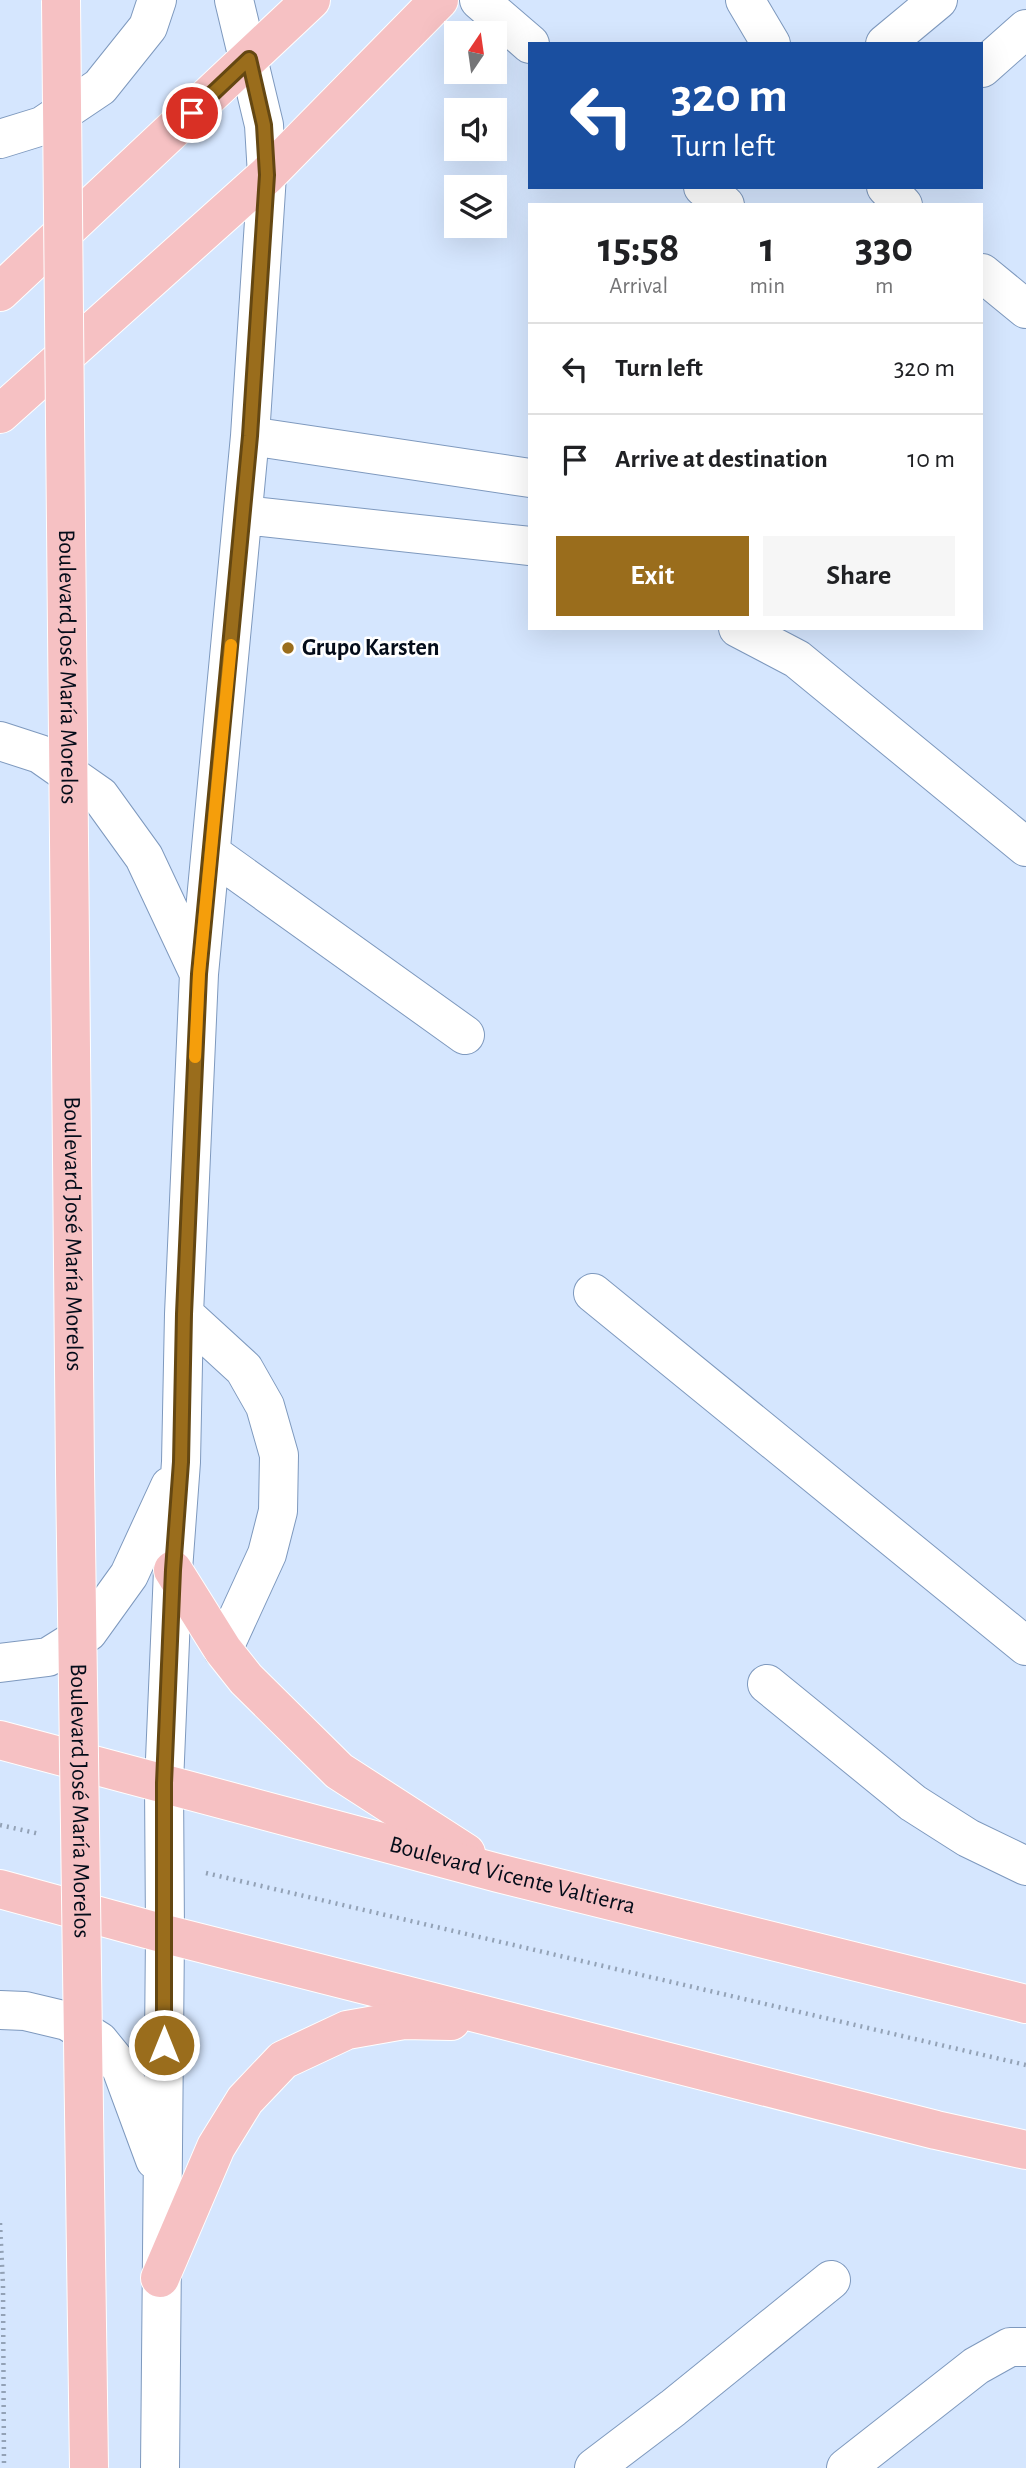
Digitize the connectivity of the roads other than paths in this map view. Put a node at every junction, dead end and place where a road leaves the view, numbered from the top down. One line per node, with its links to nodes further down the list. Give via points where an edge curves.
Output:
1 (61, 0): 56 (main road, Boulevard José María Morelos, bridge)
2 (157, 0): 15 (street, via 148,27 100,87 42,126)
3 (234, 0): 13 (street)
4 (311, 0): 13 (main road)
5 (439, 0): 16 (main road)
6 (479, 0): 10 (street)
7 (745, 0): 11 (street)
8 (939, 0): 12 (street)
9 (1026, 29): 14 (street)
10 (528, 42)
11 (770, 42)
12 (888, 42)
13 (249, 59): 16 (street, via 264,125); 21 (main road)
14 (983, 67)
15 (0, 139)
16 (267, 175): 22 (main road); 23 (street)
17 (706, 189): 19 (street)
18 (888, 189): 20 (street)
19 (722, 203)
20 (901, 203)
21 (0, 292)
22 (0, 414)
23 (250, 436): 24 (street); 25 (street)
24 (528, 478)
25 (243, 515): 26 (street); 31 (street)
26 (528, 546)
27 (744, 630): 28 (street)
28 (788, 644): 30 (street)
29 (0, 741): 32 (street, via 40,754 100,796 144,857)
30 (1026, 847)
31 (211, 853): 32 (street); 33 (street)
32 (199, 974): 35 (street)
33 (465, 1034)
34 (593, 1293): 38 (street)
35 (184, 1314): 36 (street); 39 (street, via 244,1369 265,1406 279,1455 278,1511 267,1554)
36 (181, 1462): 37 (street); 40 (street, via 129,1575 88,1632 48,1657)
37 (173, 1570): 39 (main road); 43 (street)
38 (1026, 1646)
39 (223, 1650): 45 (main road, via 339,1772)
40 (0, 1663)
41 (768, 1684): 44 (street, via 913,1803 968,1838)
42 (0, 1740): 43 (main road, Boulevard Vicente Valtierra)
43 (164, 1783): 45 (main road, Boulevard Vicente Valtierra); 47 (street)
44 (1026, 1866)
45 (498, 1873): 48 (main road, Boulevard Vicente Valtierra)
46 (0, 1889): 47 (main road)
47 (166, 1934): 50 (main road); 52 (street)
48 (1026, 2004)
49 (0, 2010): 52 (street, via 67,2021 99,2041 121,2068)
50 (510, 2022): 51 (main road); 53 (main road, via 404,2020 347,2030 283,2060 245,2100 216,2147)
51 (1026, 2150)
52 (163, 2182): 53 (street)
53 (160, 2278): 57 (street)
54 (831, 2280): 58 (street)
55 (1026, 2347): 59 (street, via 1010,2347 976,2366)
56 (89, 2468)
57 (160, 2468)
58 (594, 2468)
59 (846, 2468)

